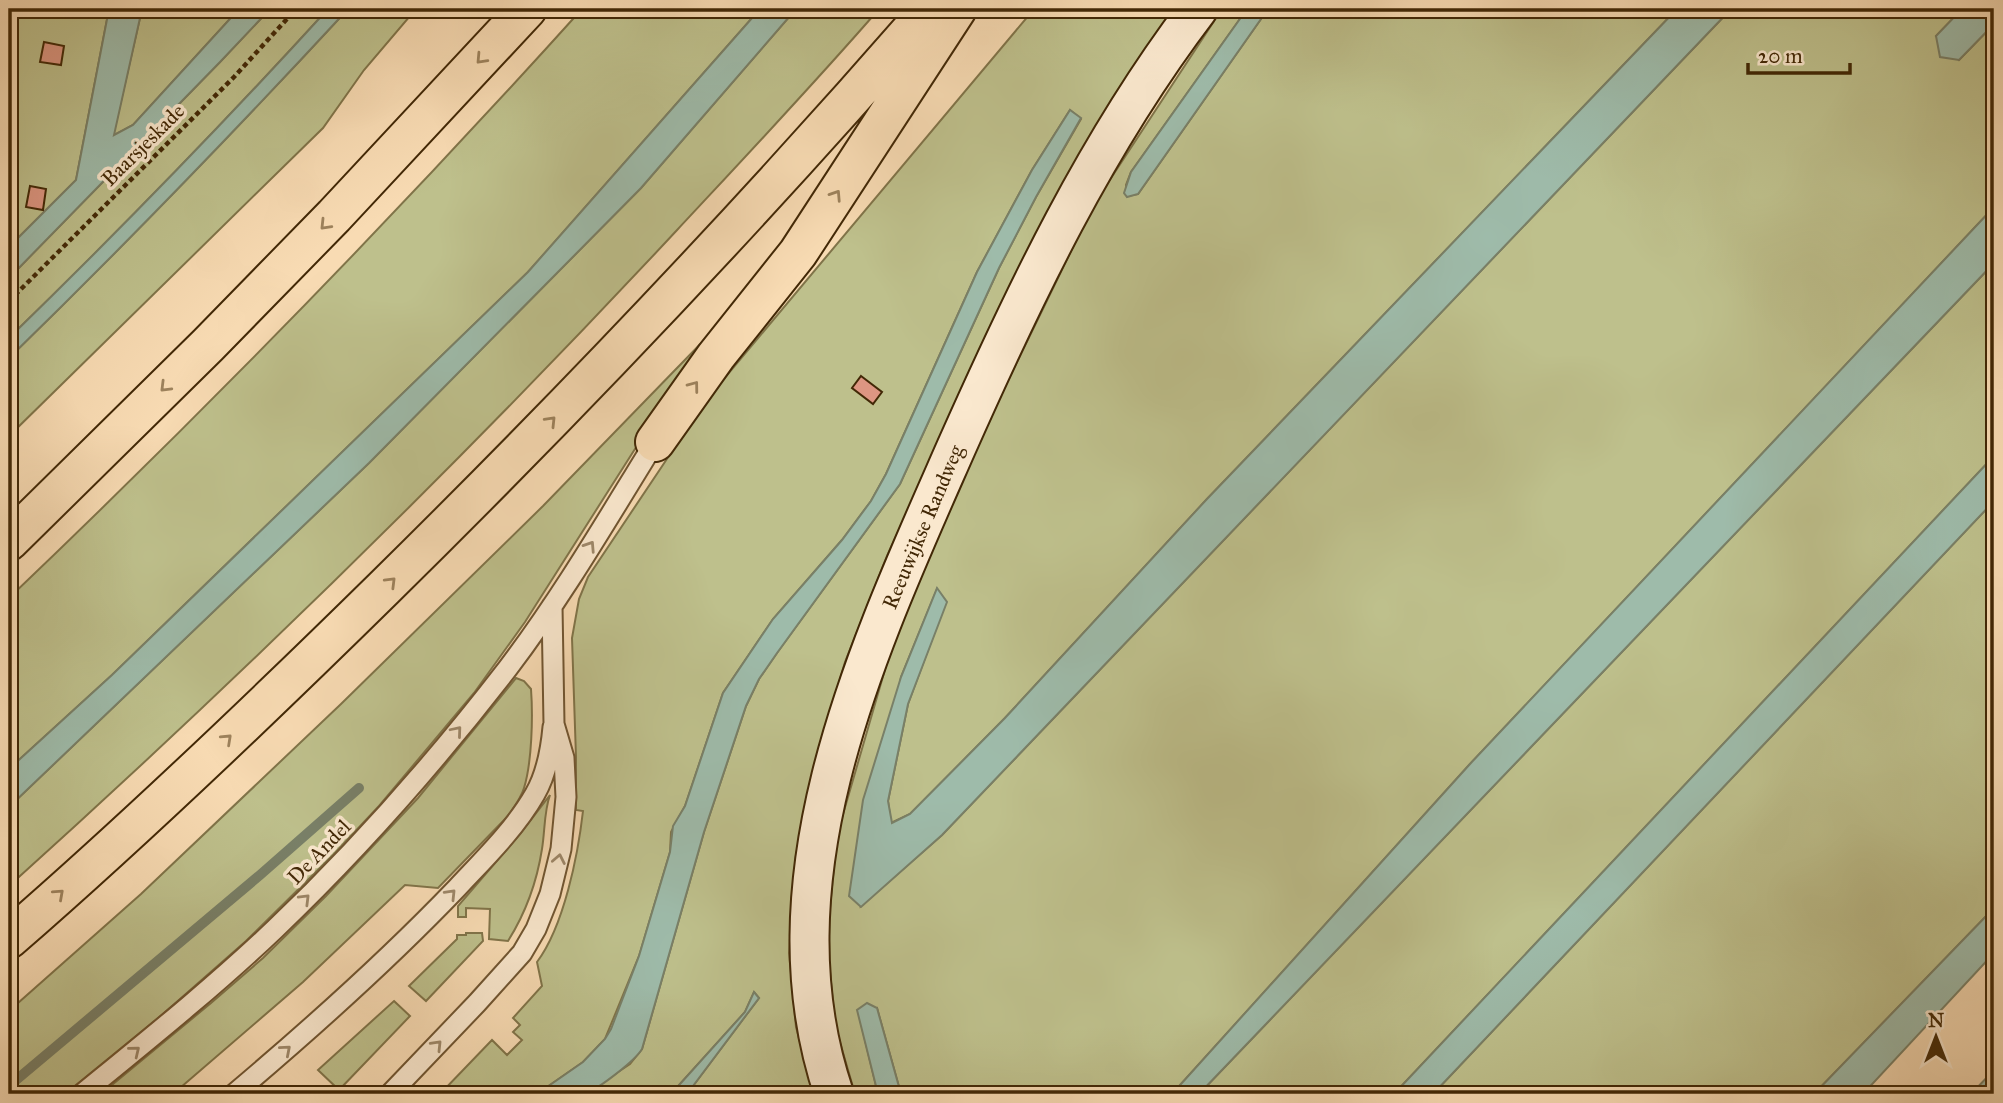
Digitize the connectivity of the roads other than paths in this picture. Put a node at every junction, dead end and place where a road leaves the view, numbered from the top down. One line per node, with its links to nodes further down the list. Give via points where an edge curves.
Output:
1 (527, 9): 6 (highway, one-way to 6, via 228,325)
2 (930, 9): 9 (highway, one-way to 2, via 300,670 516,457 734,229)
3 (957, 9): 5 (highway, one-way to 3, via 716,356 799,253)
4 (1198, 9): 13 (main road, Reeuwijkse Randweg, via 1094,167 1023,299 914,544 859,684 823,817 810,911 811,988 820,1046)
5 (655, 442): 7 (lane, De Andel, one-way to 5)
6 (9, 541)
7 (552, 606): 8 (lane); 10 (lane, De Andel, one-way to 7, via 235,966 370,832 470,716)
8 (554, 719): 11 (lane, one-way to 8, via 405,940 517,821 542,779); 12 (lane, one-way to 8, via 515,961 543,913 561,849 566,797 564,758)
9 (9, 939)
10 (82, 1094)
11 (234, 1094)
12 (390, 1094)
13 (834, 1094)

